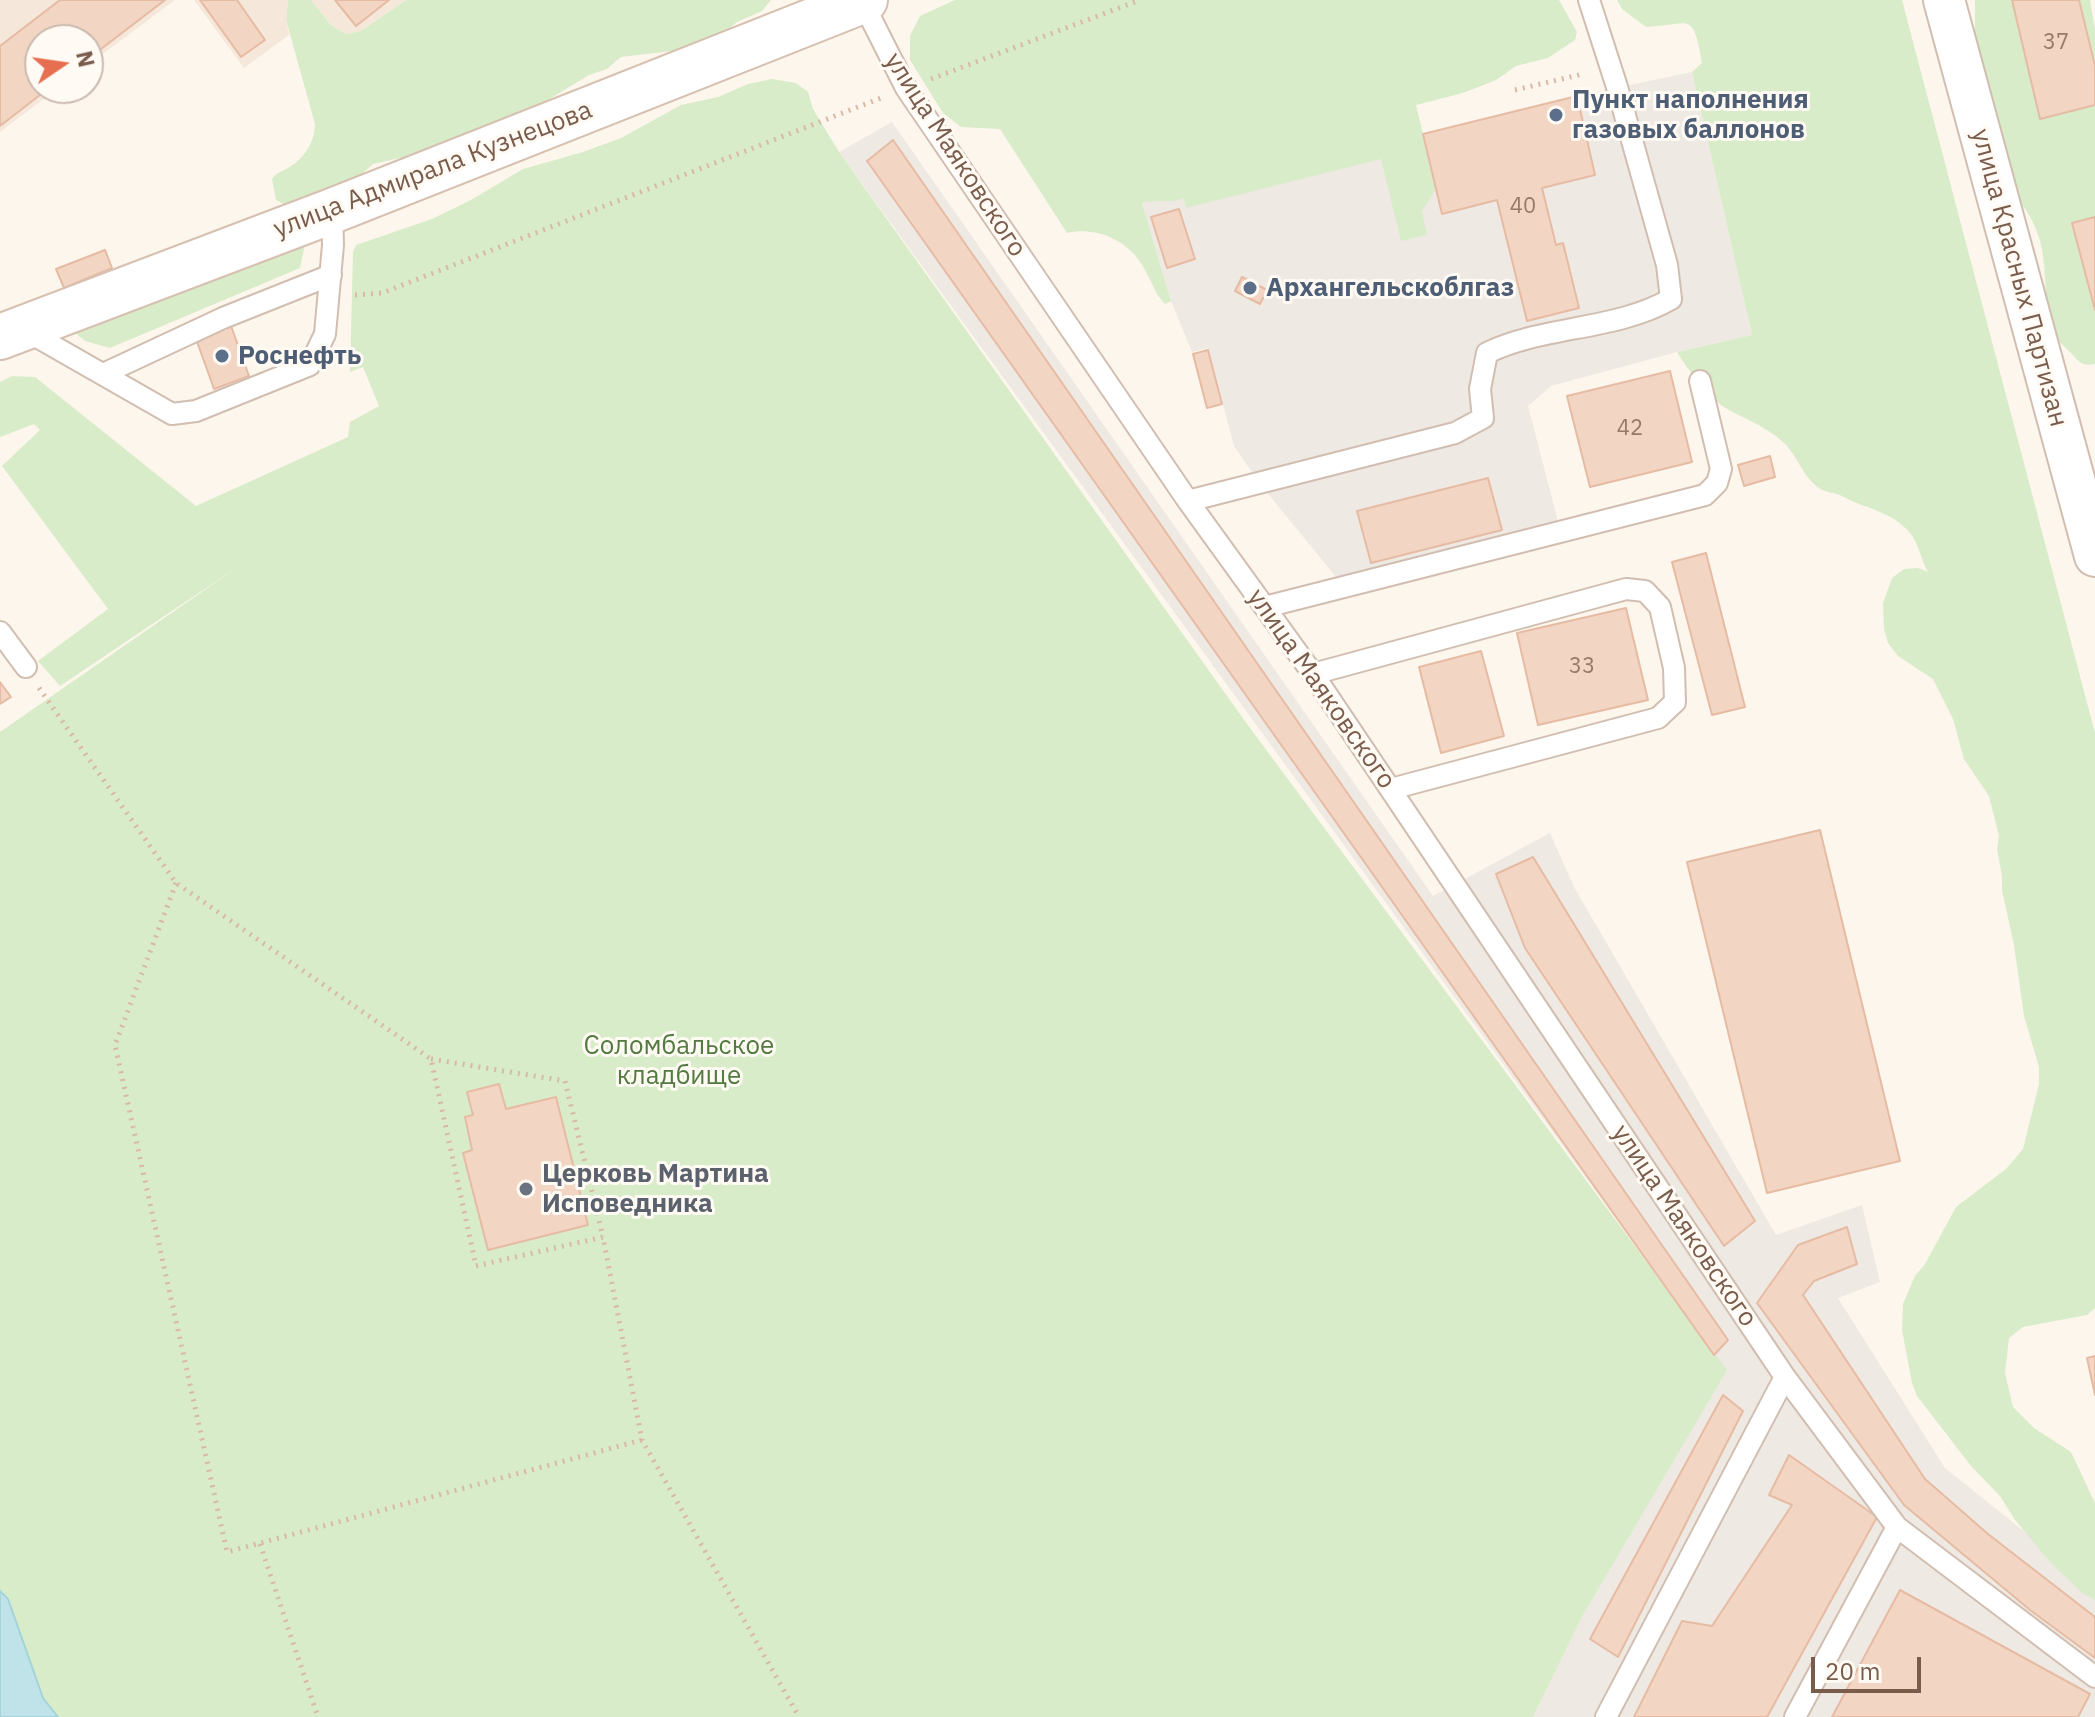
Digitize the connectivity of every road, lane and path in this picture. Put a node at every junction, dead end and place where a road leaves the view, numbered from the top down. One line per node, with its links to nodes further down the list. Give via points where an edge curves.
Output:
1 (862, 0): 6 (lane, улица Маяковского); 8 (main road, улица Адмирала Кузнецова)
2 (1140, 0): 6 (path)
3 (1589, 0): 14 (lane, via 1663,250 1671,299 1647,313 1512,341 1487,353 1480,389 1483,418 1455,433)
4 (1944, 0): 15 (street, улица Красных Партизан)
5 (1592, 72): 7 (path)
6 (906, 88): 10 (path, via 382,293); 14 (lane, улица Маяковского)
7 (1515, 90)
8 (332, 211): 9 (lane); 11 (main road, улица Адмирала Кузнецова)
9 (331, 275): 10 (lane); 12 (lane)
10 (329, 298): 12 (lane, via 325,334 310,365 196,411 172,414)
11 (10, 332): 12 (lane)
12 (103, 374)
13 (1700, 381): 17 (lane, via 1721,469 1705,495)
14 (1188, 501): 17 (lane, улица Маяковского)
15 (2089, 515): 16 (street, улица Красных Партизан)
16 (2095, 556)
17 (1265, 607): 20 (lane, улица Маяковского)
18 (0, 632): 19 (lane)
19 (26, 667): 22 (path)
20 (1313, 674): 21 (lane, улица Маяковского); 21 (lane, via 1626,589 1645,591 1660,607 1674,668 1675,702 1658,718)
21 (1391, 789): 25 (lane, улица Маяковского)
22 (176, 883): 23 (path); 28 (path, via 115,1045 227,1552)
23 (431, 1059): 24 (path, via 565,1081); 24 (path, via 476,1266)
24 (603, 1237): 26 (path)
25 (1785, 1377): 27 (lane, улица Маяковского); 32 (lane)
26 (642, 1440): 28 (path); 31 (path)
27 (1897, 1527): 29 (lane, улица Маяковского); 33 (lane)
28 (260, 1544): 30 (path)
29 (2095, 1677)
30 (318, 1717)
31 (799, 1717)
32 (1606, 1717)
33 (1795, 1717)

